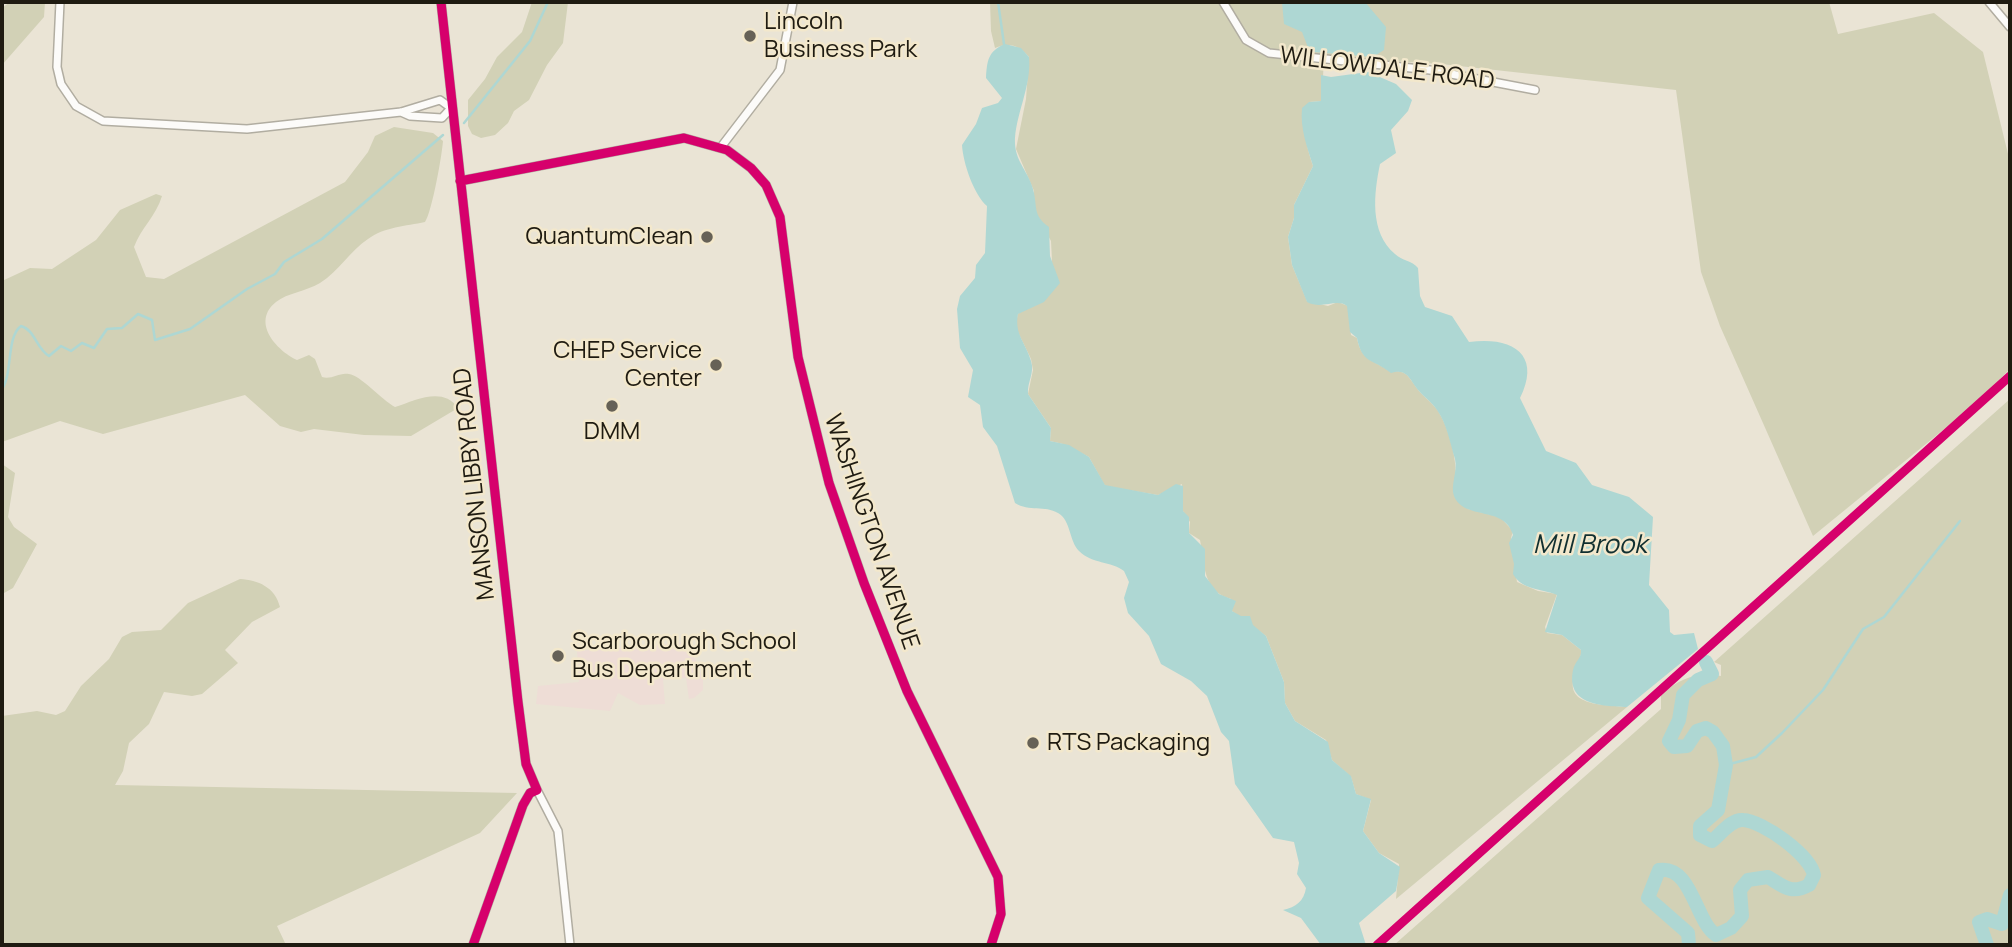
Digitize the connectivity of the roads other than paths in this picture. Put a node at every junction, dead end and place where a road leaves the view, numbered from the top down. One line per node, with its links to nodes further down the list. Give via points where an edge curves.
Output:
1 (60, 2): 9 (street, via 57,66 61,84 76,106 98,119 230,129)
2 (440, 2): 8 (street, MANSON LIBBY ROAD)
3 (793, 2): 10 (street, via 780,70)
4 (1223, 2): 7 (street, WILLOWDALE ROAD, via 1246,40 1269,53 1430,70)
5 (1989, 2): 6 (street)
6 (2010, 27)
7 (1535, 90)
8 (451, 108): 9 (street, via 440,100); 9 (street, via 442,118); 11 (street, MANSON LIBBY ROAD)
9 (401, 112)
10 (721, 147): 11 (street, WASHINGTON AVENUE, via 693,139 663,140); 15 (street, WASHINGTON AVENUE, via 756,173 777,206 798,356 829,483 897,669 998,877 1001,914)
11 (460, 181): 12 (street, MANSON LIBBY ROAD, via 524,751)
12 (537, 790): 13 (street, via 523,805); 14 (street, via 558,831)
13 (473, 945)
14 (570, 945)
15 (991, 945)

